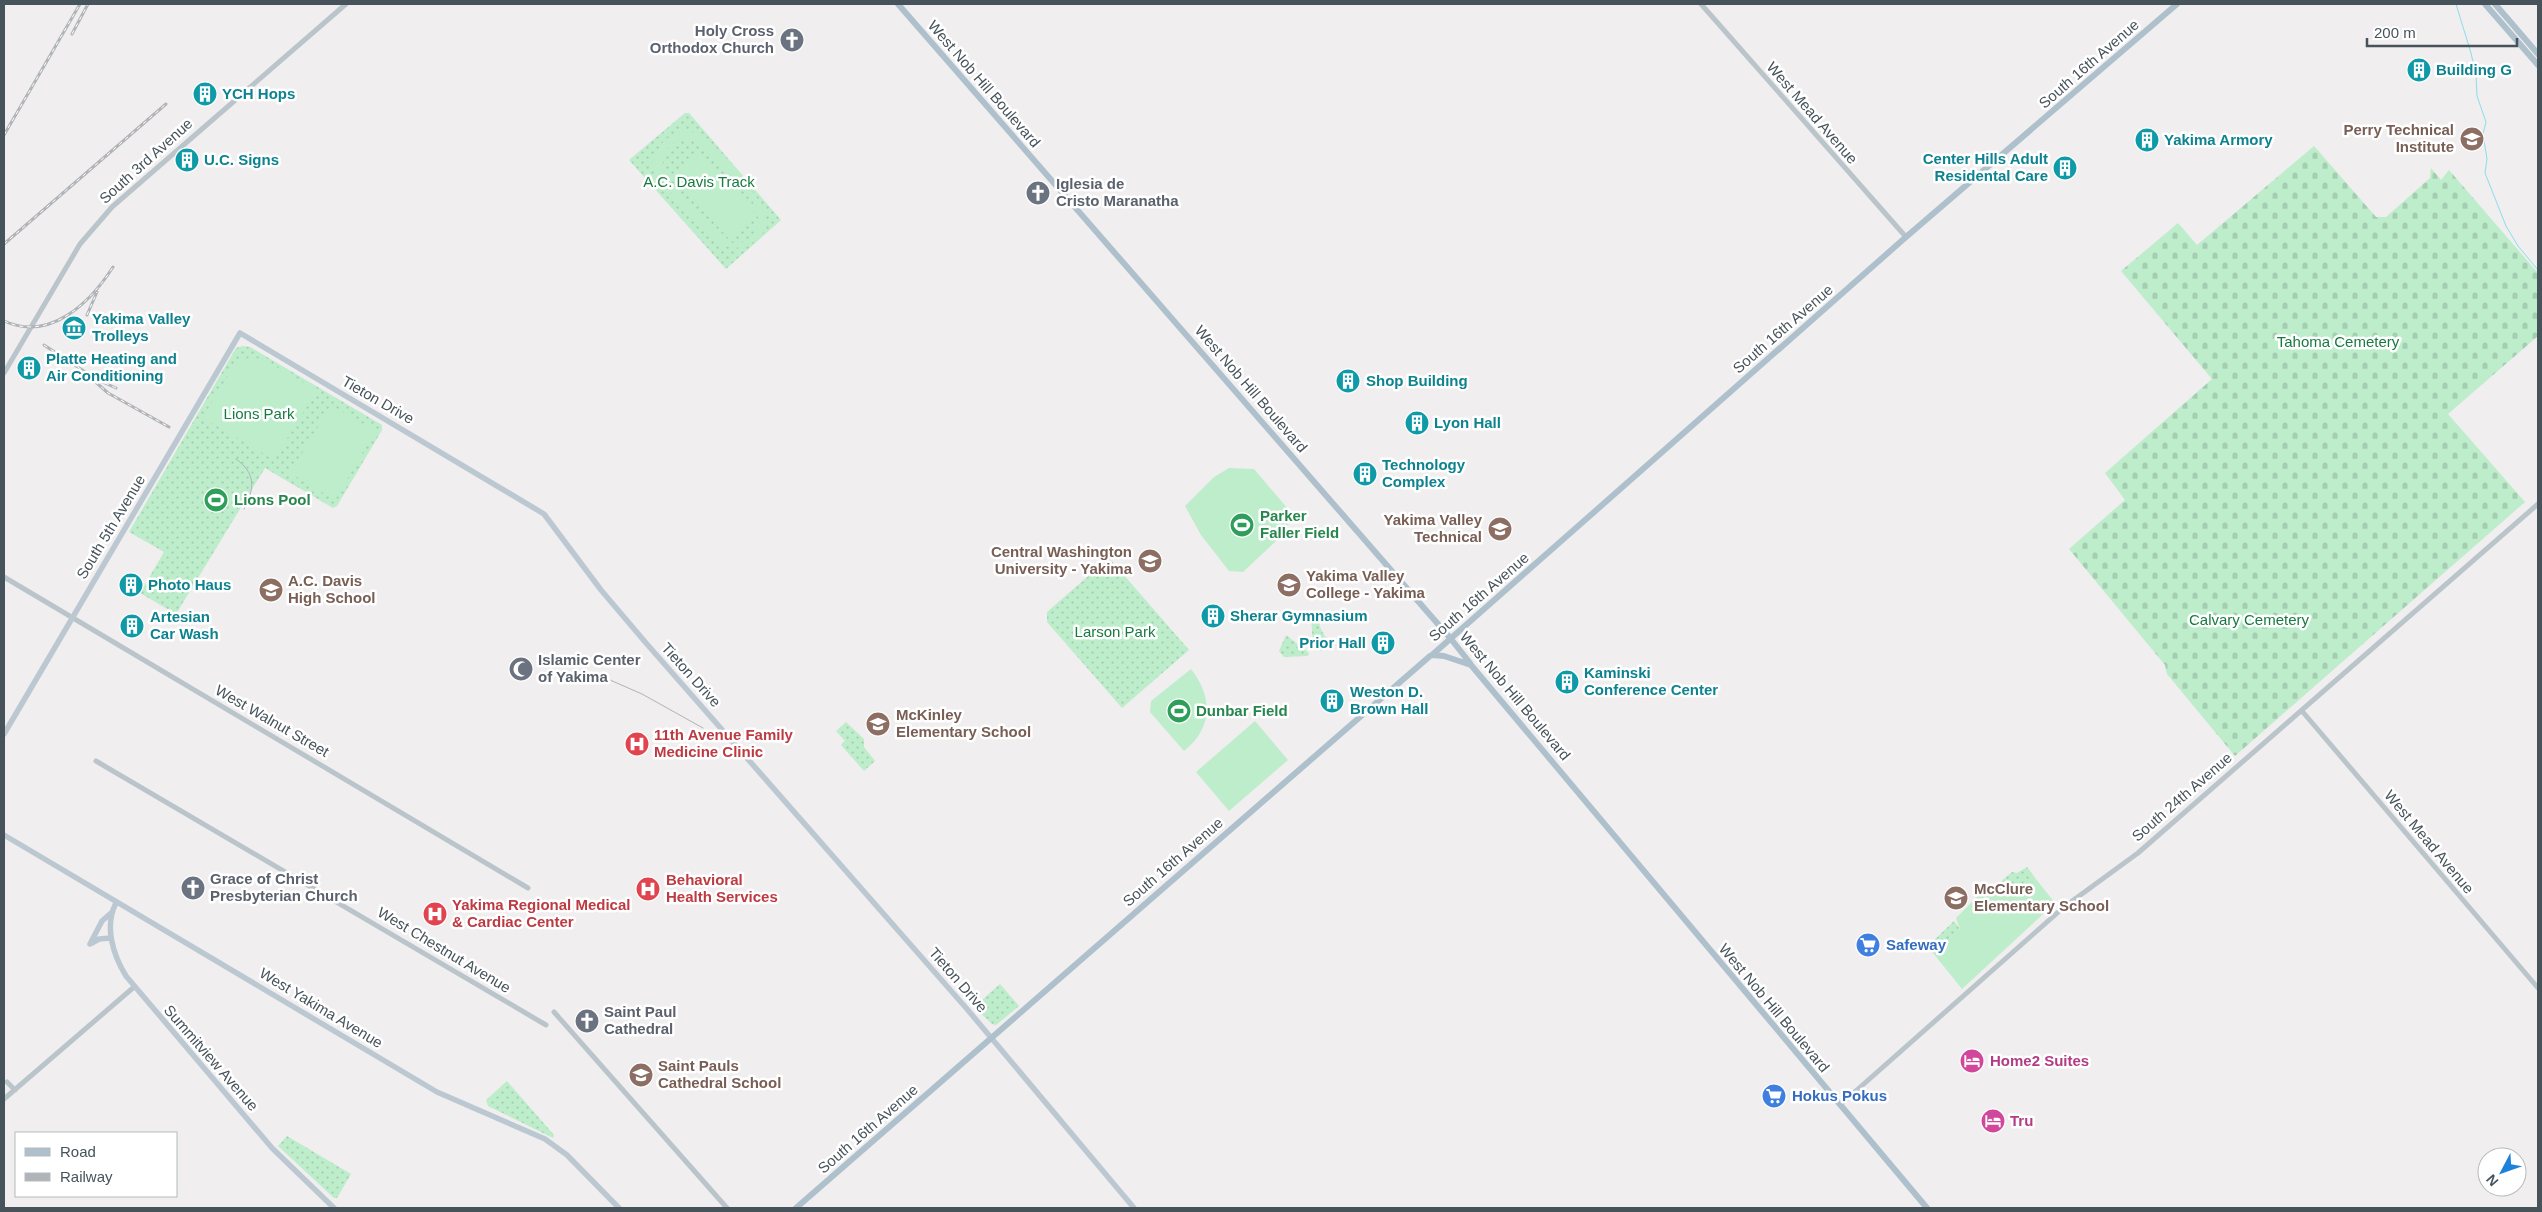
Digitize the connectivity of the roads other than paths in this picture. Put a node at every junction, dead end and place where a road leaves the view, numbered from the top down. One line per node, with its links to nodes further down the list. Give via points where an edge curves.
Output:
1 (346, 4): 11 (street, South 3rd Avenue, via 112,206 80,244)
2 (898, 4): 15 (main road, West Nob Hill Boulevard)
3 (1702, 4): 9 (street, West Mead Avenue)
4 (2177, 4): 9 (main road, South 16th Avenue)
5 (2485, 4): 8 (main road)
6 (2495, 4): 7 (main road)
7 (2538, 54)
8 (2538, 65)
9 (1906, 237): 15 (main road, South 16th Avenue)
10 (240, 333): 14 (main road, South 5th Avenue); 30 (main road, Tieton Drive, via 544,514 641,637)
11 (4, 372)
12 (2538, 504): 18 (street, South 24th Avenue)
13 (4, 577): 14 (street, West Walnut Street)
14 (72, 618): 19 (main road, South 5th Avenue); 22 (street, West Walnut Street)
15 (1451, 639): 16 (main road, South 16th Avenue); 17 (main road, West Nob Hill Boulevard)
16 (1431, 656): 17 (main road, via 1444,656); 30 (main road, South 16th Avenue)
17 (1471, 664): 34 (main road, West Nob Hill Boulevard)
18 (2302, 711): 27 (street, West Mead Avenue); 34 (street, South 24th Avenue, via 2138,853 2059,911)
19 (4, 734)
20 (96, 761): 29 (street, West Chestnut Avenue)
21 (4, 836): 23 (main road, West Yakima Avenue)
22 (528, 888)
23 (116, 903): 24 (main road); 36 (main road, West Yakima Avenue, via 437,1092 545,1139 567,1155)
24 (110, 913): 25 (main road, Summitview Avenue); 25 (main road, via 90,944 99,938)
25 (111, 938): 26 (main road, Summitview Avenue, via 117,960)
26 (134, 987): 32 (street); 35 (main road, Summitview Avenue, via 272,1148)
27 (2538, 988)
28 (554, 1012): 37 (street)
29 (546, 1025)
30 (991, 1038): 38 (main road, South 16th Avenue); 39 (main road, Tieton Drive)
31 (7, 1082): 32 (street)
32 (15, 1090): 33 (street)
33 (4, 1100)
34 (1840, 1105): 40 (main road, West Nob Hill Boulevard)
35 (334, 1208)
36 (619, 1208)
37 (728, 1208)
38 (796, 1208)
39 (1134, 1208)
40 (1927, 1208)

